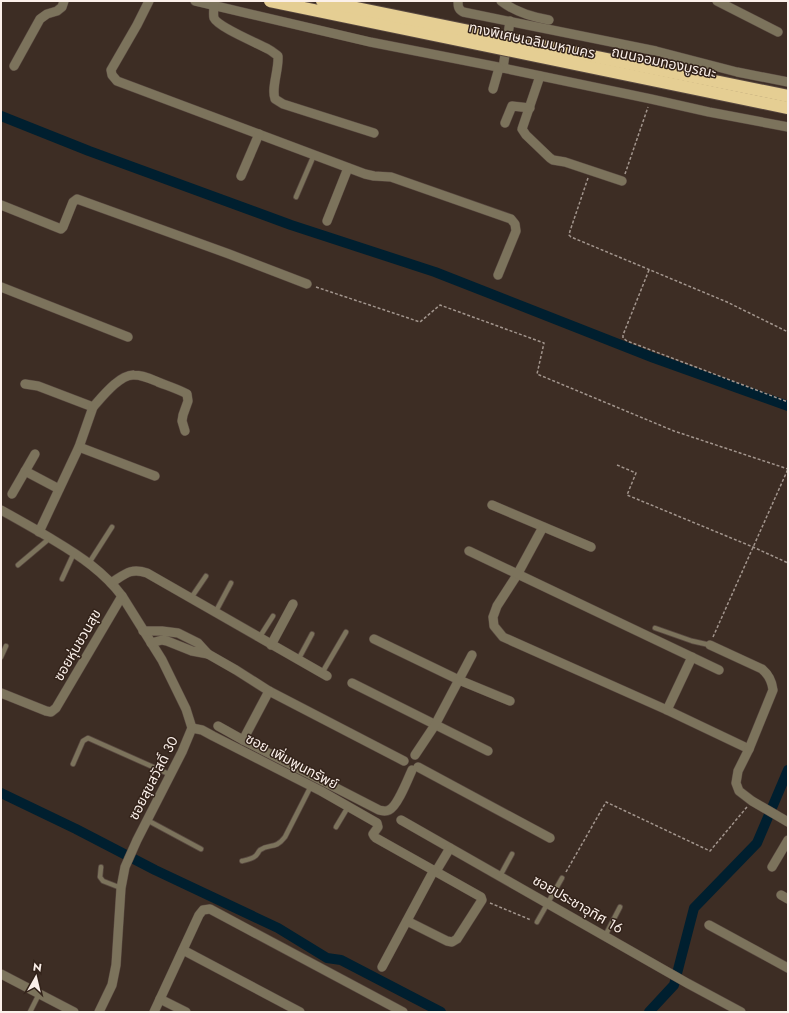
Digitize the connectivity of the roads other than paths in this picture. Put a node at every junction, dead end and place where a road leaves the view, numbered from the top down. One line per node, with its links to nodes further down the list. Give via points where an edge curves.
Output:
1 (64, 1): 15 (street, via 57,11 40,18)
2 (149, 1): 27 (street, via 111,70 112,75 117,81)
3 (195, 1): 10 (street)
4 (270, 1): 23 (highway, ทางพิเศษเฉลิมมหานคร, bridge)
5 (299, 1): 14 (street, ถนนจอมทองบูรณะ)
6 (322, 1): 20 (highway, ทางพิเศษเฉลิมมหานคร, bridge)
7 (458, 1): 12 (street, via 458,8 463,12)
8 (501, 1): 11 (street, via 529,16)
9 (717, 1): 13 (street)
10 (214, 5): 16 (street, via 370,42); 26 (street, via 214,18 219,23 278,56 275,99 283,104)
11 (549, 20)
12 (510, 21): 14 (street); 18 (street)
13 (778, 32)
14 (506, 44): 16 (street); 21 (street, ถนนจอมทองบูรณะ)
15 (14, 66)
16 (501, 68): 17 (street); 19 (street)
17 (540, 76): 22 (street); 25 (street)
18 (788, 82)
19 (492, 89)
20 (788, 96)
21 (788, 102)
22 (530, 108): 24 (street, via 512,106); 31 (street, via 522,129 550,158)
23 (788, 108)
24 (505, 123)
25 (788, 126)
26 (374, 133)
27 (259, 134): 28 (street); 30 (street)
28 (314, 155): 29 (street); 32 (lane)
29 (348, 168): 34 (street); 35 (street, via 374,176 391,177 511,219 516,231)
30 (241, 176)
31 (622, 181)
32 (296, 197)
33 (1, 205): 36 (street, via 61,229 73,202 77,199)
34 (327, 221)
35 (498, 275)
36 (306, 284)
37 (1, 287): 38 (street)
38 (128, 337)
39 (25, 384): 40 (street, via 38,386)
40 (93, 407): 41 (street, via 124,377 132,374 143,376 188,394 182,421); 42 (street)
41 (185, 430)
42 (79, 447): 45 (street); 46 (street)
43 (36, 454): 44 (street)
44 (25, 471): 46 (street); 47 (street)
45 (155, 476)
46 (59, 489): 52 (street)
47 (12, 494)
48 (492, 506): 51 (street)
49 (1, 510): 52 (street, ซอยสุขสวัสดิ์ 30)
50 (112, 527): 57 (lane)
51 (543, 527): 54 (street); 59 (street)
52 (39, 532): 53 (street, ซอยสุขสวัสดิ์ 30)
53 (50, 538): 56 (street, ซอยสุขสวัสดิ์ 30); 58 (lane)
54 (591, 547)
55 (469, 551): 59 (street)
56 (74, 553): 57 (street, ซอยสุขสวัสดิ์ 30); 61 (lane)
57 (88, 563): 63 (street, ซอยสุขสวัสดิ์ 30)
58 (18, 565)
59 (517, 574): 82 (street); 91 (street, via 493,617 494,626 503,637)
60 (206, 576): 65 (lane)
61 (62, 578)
62 (231, 583): 67 (lane)
63 (111, 584): 64 (street, ซอยสุขสวัสดิ์ 30); 65 (street, via 131,571 141,571)
64 (122, 596): 70 (street, ซอยสุขสวัสดิ์ 30); 89 (street, ซอยหุ่นชวนสุข, via 56,708 46,712)
65 (191, 599): 67 (street)
66 (293, 604): 76 (street)
67 (216, 613): 73 (street)
68 (273, 616): 73 (lane)
69 (655, 628): 77 (lane)
70 (143, 631): 75 (street, ซอยสุขสวัสดิ์ 30); 79 (street, via 178,633 198,643)
71 (346, 632): 85 (lane)
72 (312, 634): 83 (lane)
73 (259, 638): 76 (street)
74 (374, 639): 86 (street)
75 (151, 643): 79 (street, via 162,640 192,652); 94 (street, ซอยสุขสวัสดิ์ 30, via 186,708)
76 (271, 645): 83 (street)
77 (710, 645): 96 (street, via 762,669 772,682 773,690)
78 (6, 646): 81 (lane)
79 (208, 654): 88 (street)
80 (472, 655): 86 (street)
81 (1, 656)
82 (692, 657): 84 (street); 91 (street)
83 (298, 660): 85 (street)
84 (719, 670)
85 (324, 675)
86 (459, 680): 90 (street); 92 (street)
87 (352, 683): 92 (street)
88 (269, 691): 95 (street); 99 (street)
89 (1, 693)
90 (510, 702)
91 (667, 710): 96 (street)
92 (435, 725): 97 (street); 98 (street)
93 (218, 726): 95 (street)
94 (192, 728): 102 (street, ซอยสุขสวัสดิ์ 30); 103 (street, ซอย เพิ่มพูนทรัพย์, via 202,730)
95 (243, 740): 101 (street, via 385,812 391,810)
96 (749, 749): 107 (street, via 738,771 736,783 739,791)
97 (488, 751)
98 (415, 755): 99 (street, via 408,755); 101 (street, via 420,760)
99 (404, 761): 101 (street, via 409,770)
100 (73, 764): 102 (lane, via 84,740 88,738)
101 (415, 769): 109 (street)
102 (170, 775): 105 (street, ซอยสุขสวัสดิ์ 30)
103 (311, 786): 104 (street, ซอย เพิ่มพูนทรัพย์); 114 (lane, via 281,843 260,850 255,857)
104 (348, 807): 108 (lane); 117 (street, ซอย เพิ่มพูนทรัพย์, via 377,823 378,827 373,834 376,838)
105 (147, 820): 112 (lane); 120 (street, ซอยสุขสวัสดิ์ 30, via 125,867)
106 (401, 820): 111 (street, ซอยประชาอุทิศ 16)
107 (788, 822)
108 (336, 827)
109 (550, 838)
110 (788, 840): 116 (street)
111 (450, 848): 117 (street); 118 (street, ซอยประชาอุทิศ 16)
112 (201, 849)
113 (512, 854): 118 (lane)
114 (242, 861)
115 (101, 867): 120 (lane, via 100,877)
116 (772, 867)
117 (436, 869): 123 (street); 123 (street, via 481,897 481,904 457,939 452,942)
118 (500, 876): 121 (street, ซอยประชาอุทิศ 16)
119 (562, 878): 121 (lane)
120 (121, 888): 136 (street, ซอยสุขสวัสดิ์ 30, via 115,971 112,985)
121 (548, 903): 124 (lane); 126 (street, ซอยประชาอุทิศ 16)
122 (620, 907): 126 (lane)
123 (407, 920): 128 (street)
124 (537, 922)
125 (709, 925): 129 (street)
126 (605, 936): 141 (street, ซอยประชาอุทิศ 16)
127 (183, 950): 132 (street); 133 (street); 140 (street, via 203,910 210,909)
128 (382, 967)
129 (788, 968)
130 (1, 974): 131 (street)
131 (39, 994): 134 (lane); 135 (street)
132 (160, 998): 137 (street); 138 (street)
133 (287, 1009): 139 (street)
134 (30, 1012)
135 (74, 1012)
136 (99, 1012)
137 (154, 1012)
138 (186, 1012)
139 (300, 1012)
140 (403, 1012)
141 (741, 1012)

